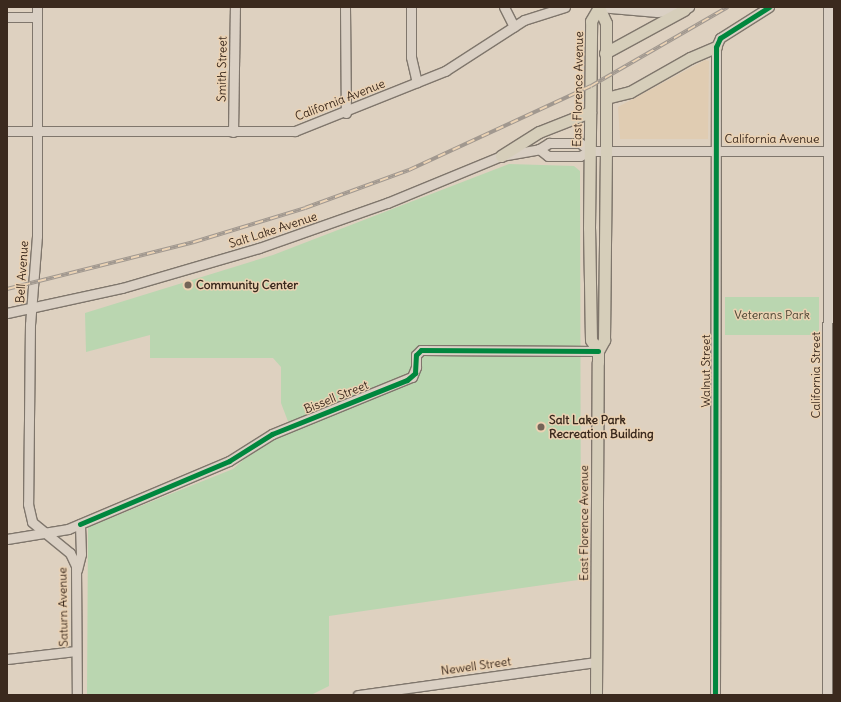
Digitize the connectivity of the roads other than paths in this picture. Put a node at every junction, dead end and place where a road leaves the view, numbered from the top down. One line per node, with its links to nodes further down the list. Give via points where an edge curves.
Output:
1 (37, 7): 12 (street, Bell Avenue)
2 (235, 7): 22 (street, Smith Street)
3 (345, 7): 19 (street)
4 (411, 7): 16 (street, via 411,57)
5 (504, 7): 13 (street)
6 (565, 7): 13 (street, California Avenue, via 537,14)
7 (599, 7): 10 (street, via 657,12); 15 (main road, East Florence Avenue, via 606,23); 18 (main road, East Florence Avenue, via 591,21)
8 (769, 7): 14 (street, via 720,38)
9 (828, 7): 27 (street, California Street)
10 (686, 9): 15 (main road, via 649,32)
11 (7, 17): 12 (street)
12 (37, 17): 21 (street, Bell Avenue)
13 (514, 27): 16 (street, California Avenue, via 468,58)
14 (716, 47): 17 (main road, via 696,55 630,92); 26 (street, Walnut Street)
15 (606, 53): 17 (main road, East Florence Avenue)
16 (417, 82): 19 (street, California Avenue)
17 (606, 98): 25 (main road, East Florence Avenue)
18 (590, 112): 24 (main road, East Florence Avenue); 28 (main road, via 539,132)
19 (346, 113): 22 (street, California Avenue, via 295,131)
20 (7, 131): 21 (street, California Avenue)
21 (37, 131): 22 (street, California Avenue); 29 (street, Bell Avenue, via 36,265)
22 (233, 132)
23 (539, 149): 24 (street, via 548,156 580,156); 24 (street, Salt Lake Avenue, via 549,143 580,143); 28 (street, Salt Lake Avenue)
24 (590, 151): 25 (street, California Avenue); 31 (main road, East Florence Avenue, via 591,340)
25 (606, 151): 26 (street, California Avenue); 31 (main road, East Florence Avenue, via 604,340)
26 (716, 151): 27 (street, California Avenue); 42 (street, Walnut Street)
27 (831, 151): 43 (street, California Street)
28 (501, 156): 29 (street, Salt Lake Avenue, via 387,203 259,248 115,290)
29 (31, 309): 30 (street, Salt Lake Avenue); 33 (street, Bell Avenue, via 28,504 32,522)
30 (7, 313)
31 (598, 351): 32 (street, Bissell Street, via 421,350 416,355 415,373 407,380 272,434 229,461); 38 (main road, East Florence Avenue)
32 (80, 524): 33 (street, Bissell Street); 35 (street, via 81,554)
33 (43, 533): 34 (street, Bissell Street); 35 (street, Saturn Avenue, via 70,553)
34 (7, 538)
35 (76, 571): 36 (street, Saturn Avenue)
36 (76, 651): 37 (street); 39 (street, Saturn Avenue)
37 (7, 659)
38 (597, 662): 40 (street, Newell Street); 41 (main road, East Florence Avenue)
39 (77, 695)
40 (358, 695)
41 (596, 695)
42 (715, 695)
43 (827, 695)

